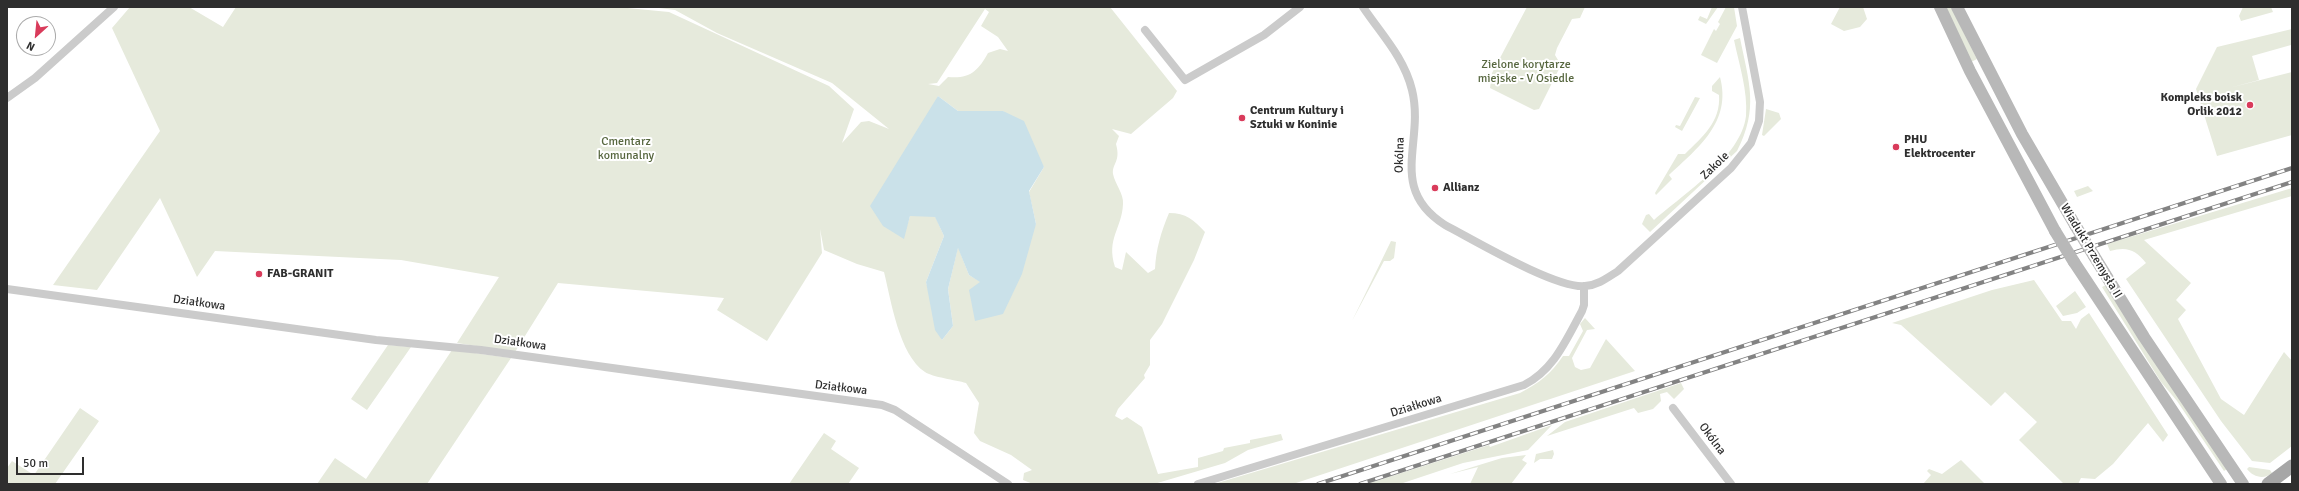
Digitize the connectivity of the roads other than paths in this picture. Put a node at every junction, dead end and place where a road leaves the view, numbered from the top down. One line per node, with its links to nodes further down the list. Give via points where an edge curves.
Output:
1 (114, 7): 8 (street, via 35,78)
2 (1300, 7): 7 (street, via 1264,35 1185,80)
3 (1363, 7): 9 (street, Okólna, via 1398,55 1408,77 1414,103 1410,173 1412,186 1423,208 1445,225 1547,277 1569,285)
4 (1742, 7): 9 (street, Zakole, via 1760,102 1759,121 1751,143 1732,168 1618,271 1596,284)
5 (1940, 7): 16 (main road, Wiadukt Przemysła II, bridge, via 1970,71 2055,231)
6 (1957, 7): 17 (main road, Wiadukt Przemysła II, bridge, via 2047,179 2144,337)
7 (1145, 30)
8 (7, 98)
9 (1584, 286): 14 (street, Działkowa, via 1582,311 1556,357 1542,375 1524,386)
10 (7, 289): 13 (street, Działkowa, via 376,340 511,354 882,405 895,410)
11 (1673, 408): 15 (street, Okólna)
12 (2292, 466): 18 (main road)
13 (1008, 484)
14 (1198, 484)
15 (1731, 484)
16 (2221, 484)
17 (2243, 484)
18 (2268, 484)

